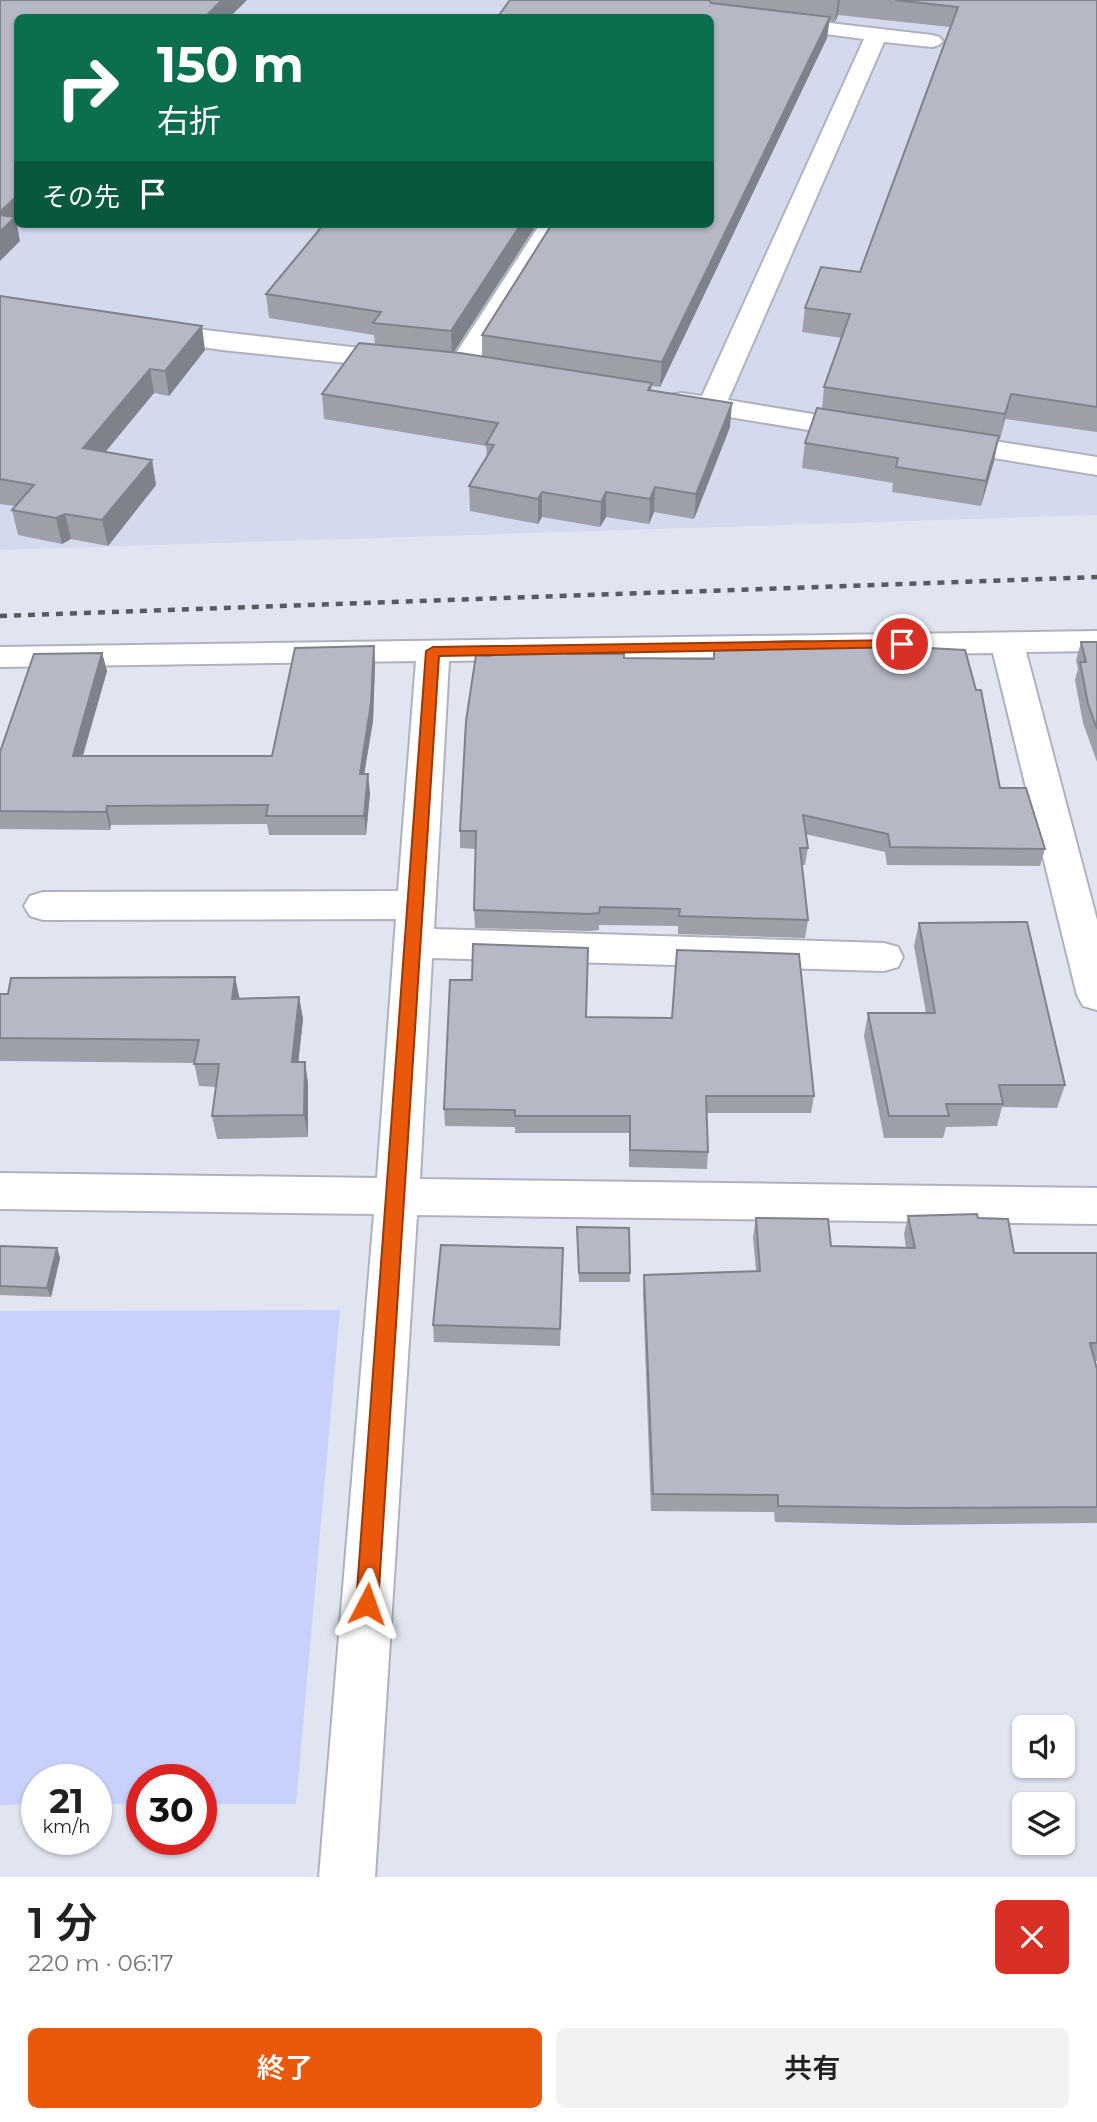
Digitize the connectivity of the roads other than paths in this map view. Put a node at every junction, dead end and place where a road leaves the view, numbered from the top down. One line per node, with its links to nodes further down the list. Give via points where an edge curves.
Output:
1 (754, 21): 2 (street)
2 (877, 34): 3 (street); 7 (street)
3 (932, 41)
4 (550, 228): 5 (street, via 474,369)
5 (131, 328)
6 (658, 398): 7 (street)
7 (710, 406): 8 (street)
8 (1097, 466)
9 (1097, 641): 10 (street)
10 (1007, 642): 11 (street); 17 (street)
11 (433, 651): 12 (street); 13 (street)
12 (0, 657)
13 (415, 905): 14 (street); 15 (street)
14 (43, 906)
15 (414, 943): 16 (street); 19 (street)
16 (884, 957)
17 (1097, 995)
18 (0, 1191): 19 (street)
19 (397, 1195): 20 (street); 21 (street)
20 (1097, 1206)
21 (347, 1877)

